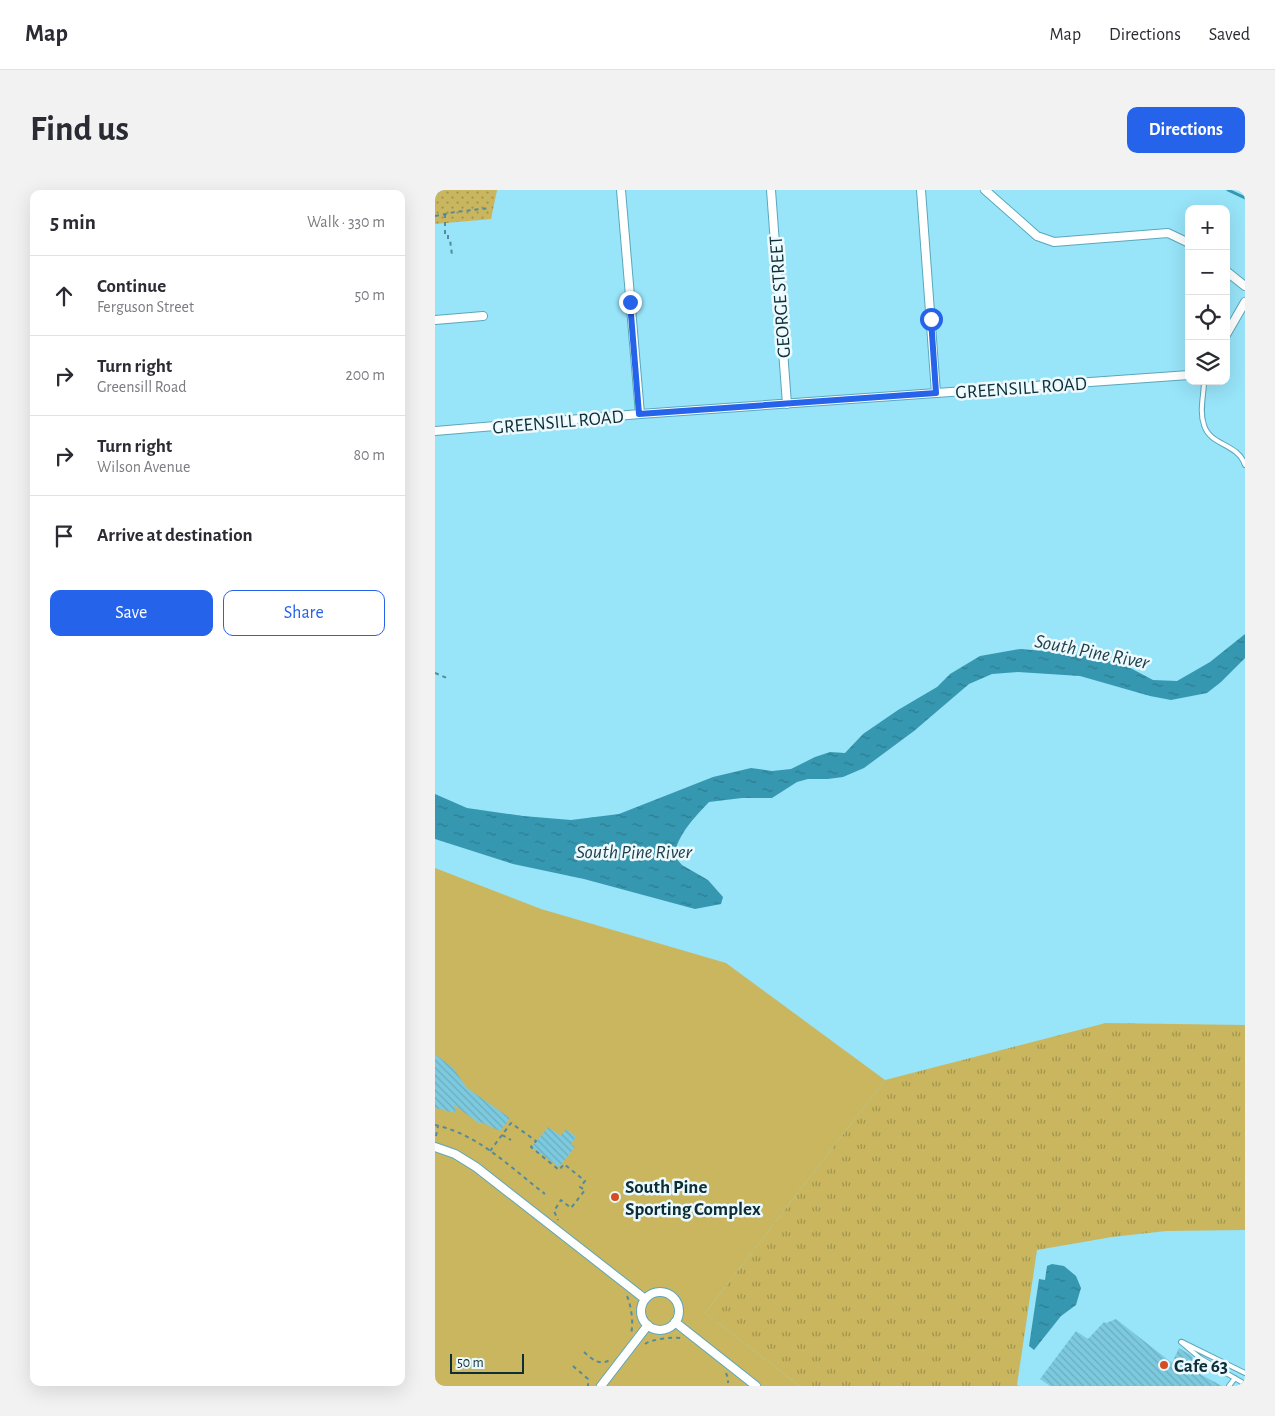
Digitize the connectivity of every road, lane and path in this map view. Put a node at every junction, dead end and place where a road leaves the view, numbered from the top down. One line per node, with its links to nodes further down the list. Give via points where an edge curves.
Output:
1 (621, 190): 20 (street)
2 (771, 190): 19 (street, GEORGE STREET)
3 (921, 190): 18 (street)
4 (985, 190): 8 (street, via 1037,236 1054,242 1168,233)
5 (490, 208): 6 (path)
6 (445, 214): 7 (path); 9 (path, via 445,234 448,234)
7 (435, 216)
8 (1185, 241)
9 (452, 255)
10 (1230, 274): 11 (street)
11 (1245, 286)
12 (1245, 302): 15 (street)
13 (483, 316): 14 (street)
14 (435, 320)
15 (1230, 328)
16 (1185, 375): 18 (street, GREENSILL ROAD)
17 (1204, 385): 22 (lane, via 1202,410 1206,431 1241,455)
18 (936, 393): 19 (street, GREENSILL ROAD)
19 (787, 404): 20 (street, GREENSILL ROAD)
20 (639, 414): 21 (street, GREENSILL ROAD)
21 (435, 431)
22 (1245, 465)
23 (435, 673): 24 (path)
24 (447, 678)
25 (437, 1125): 27 (path); 30 (path, via 466,1135)
26 (502, 1135): 28 (path); 30 (path); 32 (path, via 511,1122 535,1141 531,1148 559,1170 564,1164 585,1181 581,1187 585,1190 571,1208 561,1200 556,1206 555,1214)
27 (436, 1136)
28 (511, 1140)
29 (435, 1147): 34 (street, via 476,1167)
30 (490, 1151): 31 (path)
31 (545, 1194)
32 (560, 1222)
33 (627, 1297): 37 (path, via 631,1307)
34 (645, 1299): 35 (street, via 657,1292 675,1298 679,1310); 36 (street, via 641,1310)
35 (675, 1322): 36 (street, via 665,1329); 50 (street)
36 (648, 1325): 49 (street)
37 (631, 1333)
38 (681, 1338): 39 (path, via 651,1340)
39 (645, 1344)
40 (584, 1352): 41 (path, via 599,1363 609,1361)
41 (614, 1354)
42 (573, 1366): 48 (path, via 588,1379)
43 (1245, 1373): 45 (lane, via 1181,1342 1200,1358)
44 (726, 1374): 46 (path)
45 (1235, 1378): 47 (lane); 51 (lane)
46 (728, 1383)
47 (1245, 1384)
48 (588, 1386)
49 (601, 1386)
50 (756, 1386)
51 (1229, 1386)

